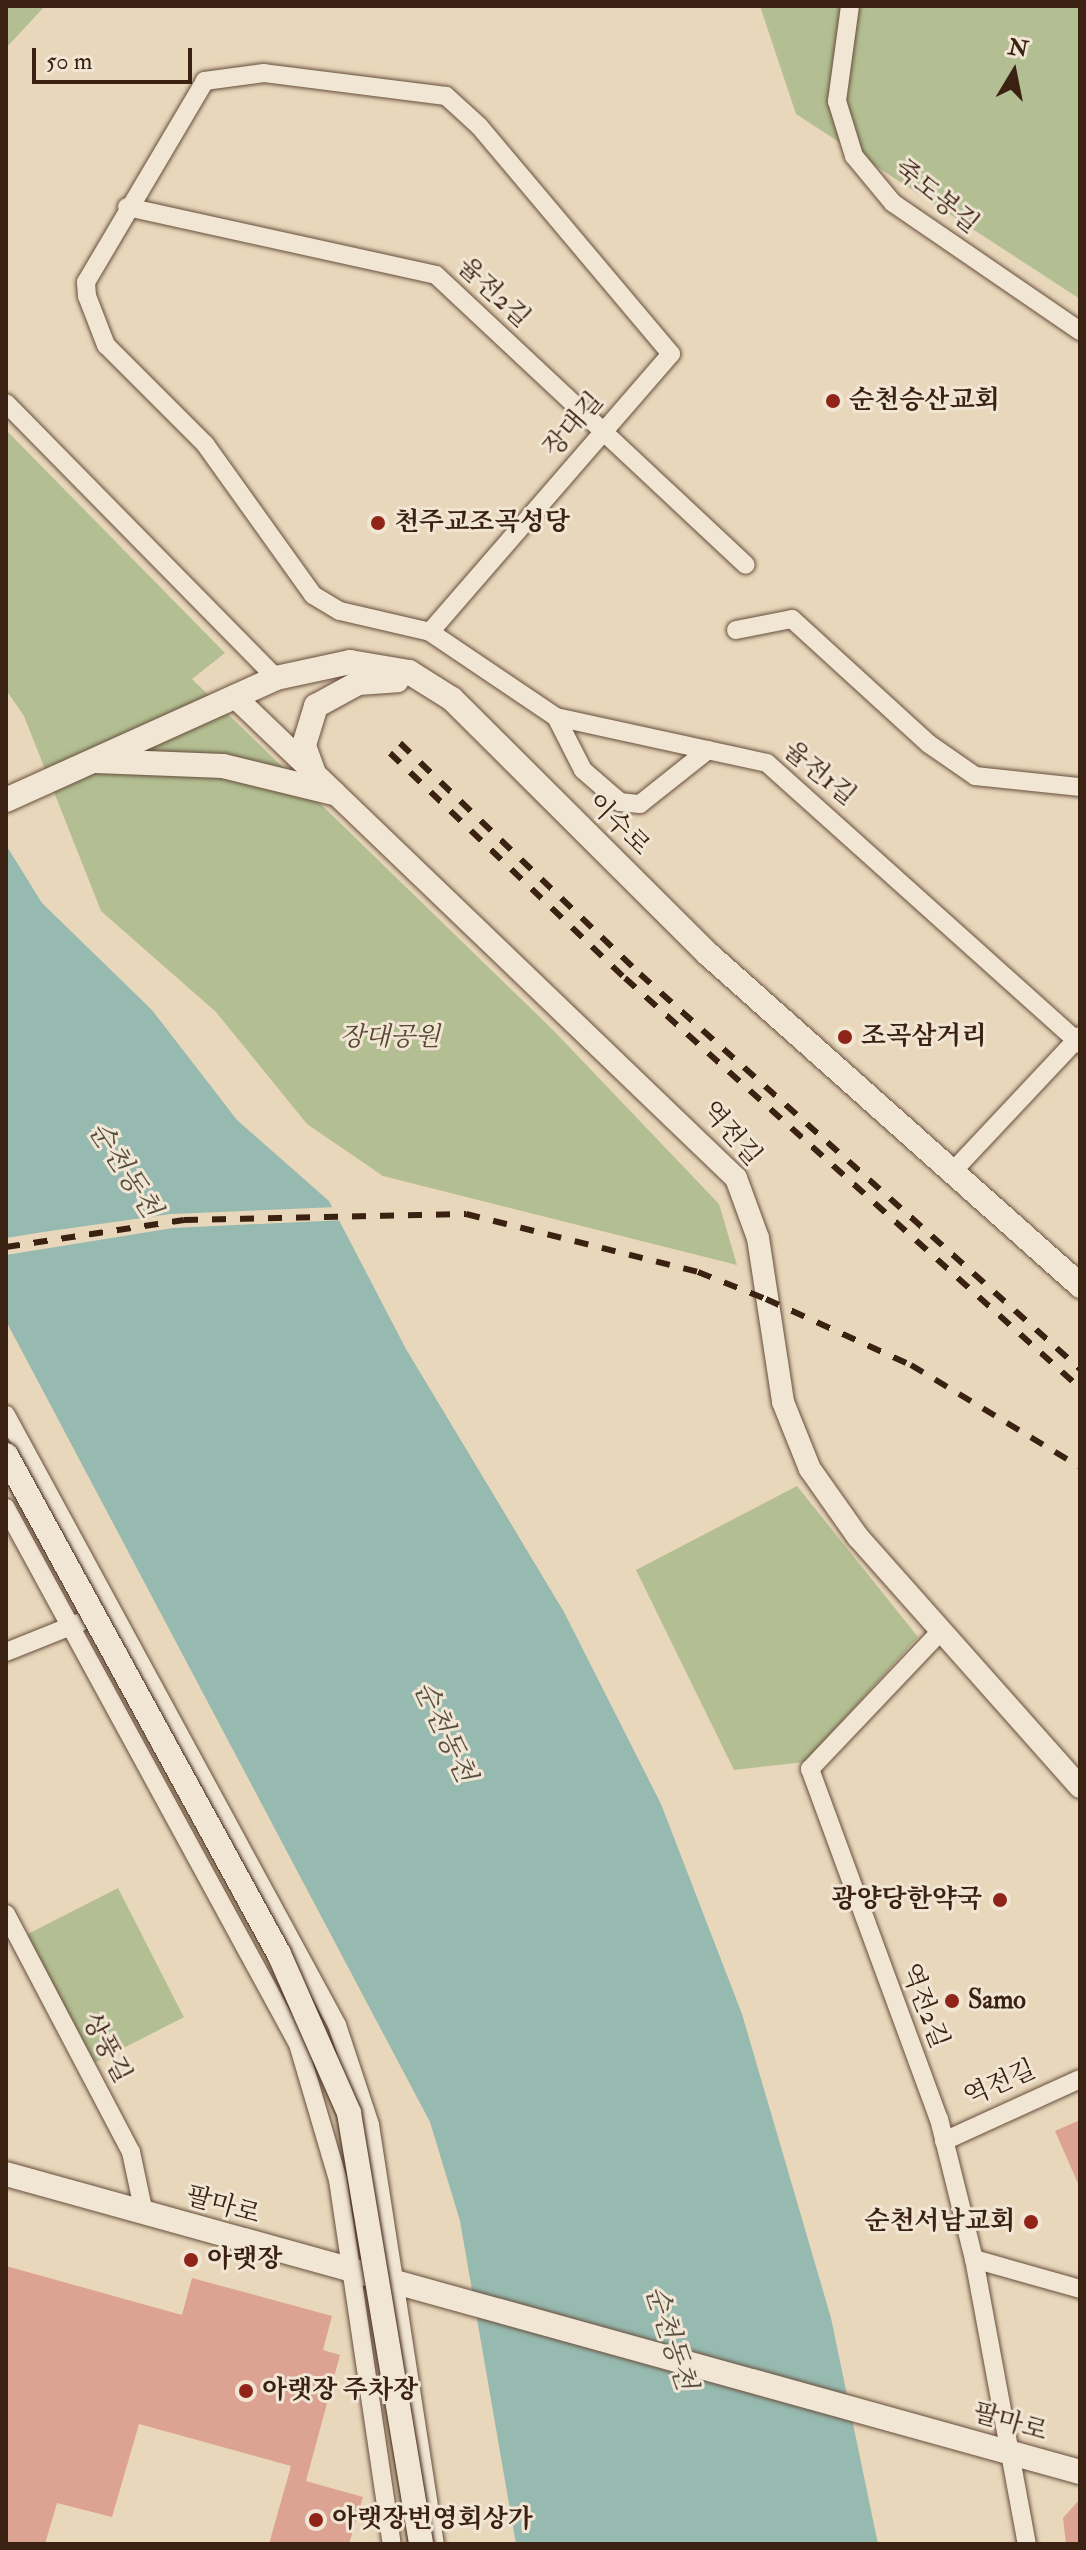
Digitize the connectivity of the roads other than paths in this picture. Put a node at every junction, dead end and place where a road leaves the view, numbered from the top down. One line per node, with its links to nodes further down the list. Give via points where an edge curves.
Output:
1 (850, 6): 3 (street, 죽도봉길, via 837,101 854,156 893,203)
2 (127, 207): 5 (street, 율전2길, via 418,266); 5 (street, 장대길, via 205,81 264,73 446,96 479,126 671,354); 8 (street, 장대길, via 86,282 106,345 205,444 313,595 340,611)
3 (1080, 331)
4 (6, 403): 9 (street)
5 (601, 432): 6 (street, 율전2길); 8 (street, 장대길)
6 (746, 565)
7 (736, 630): 16 (street, via 792,619 929,744 975,776)
8 (430, 632): 12 (street, 율전1길)
9 (276, 678): 10 (main road, 이수로); 11 (main road, 이수로, via 332,664 374,664 409,672)
10 (234, 696): 14 (main road, 이수로); 15 (street, 역전길)
11 (452, 699): 15 (main road, via 373,678 326,700 306,725); 20 (main road, 이수로, via 708,954)
12 (556, 717): 13 (street, 율전1길); 13 (street, via 583,770 620,802 640,804)
13 (708, 750): 19 (street, 율전1길, via 753,756 781,774)
14 (90, 761): 17 (main road, via 223,766); 18 (main road, 이수로)
15 (315, 776): 17 (street, 역전길)
16 (1080, 787)
17 (334, 793): 28 (street, 역전길, via 736,1178 758,1238 791,1432 858,1537)
18 (6, 800)
19 (1079, 1040): 20 (street)
20 (954, 1170): 21 (main road, 이수로)
21 (1080, 1286)
22 (6, 1415): 26 (street)
23 (6, 1455): 44 (main road, bridge, via 279,1954 349,2113)
24 (6, 1476): 43 (main road, via 314,2048 339,2125 366,2262)
25 (6, 1508): 27 (street)
26 (113, 1609): 27 (street); 38 (street, via 337,2025 370,2125)
27 (72, 1626): 29 (street); 37 (street, via 298,2044 338,2180)
28 (940, 1632): 30 (street, 역전길); 33 (street, 역전2길, via 810,1769)
29 (6, 1652)
30 (1080, 1787)
31 (6, 1914): 35 (street, 상풍길, via 131,2152)
32 (1080, 2079): 33 (street, 역전길)
33 (944, 2141): 36 (street, 역전2길)
34 (9, 2176): 35 (main road, 팔마로)
35 (144, 2213): 37 (main road, 팔마로)
36 (974, 2259): 39 (street); 40 (street, 역전2길)
37 (349, 2270): 38 (main road, 팔마로); 42 (street)
38 (396, 2283): 40 (main road, 팔마로); 45 (street)
39 (1080, 2289)
40 (1010, 2452): 41 (main road, 팔마로); 46 (street, 역전2길)
41 (1080, 2472)
42 (392, 2544)
43 (409, 2544)
44 (421, 2544)
45 (435, 2544)
46 (1027, 2544)

